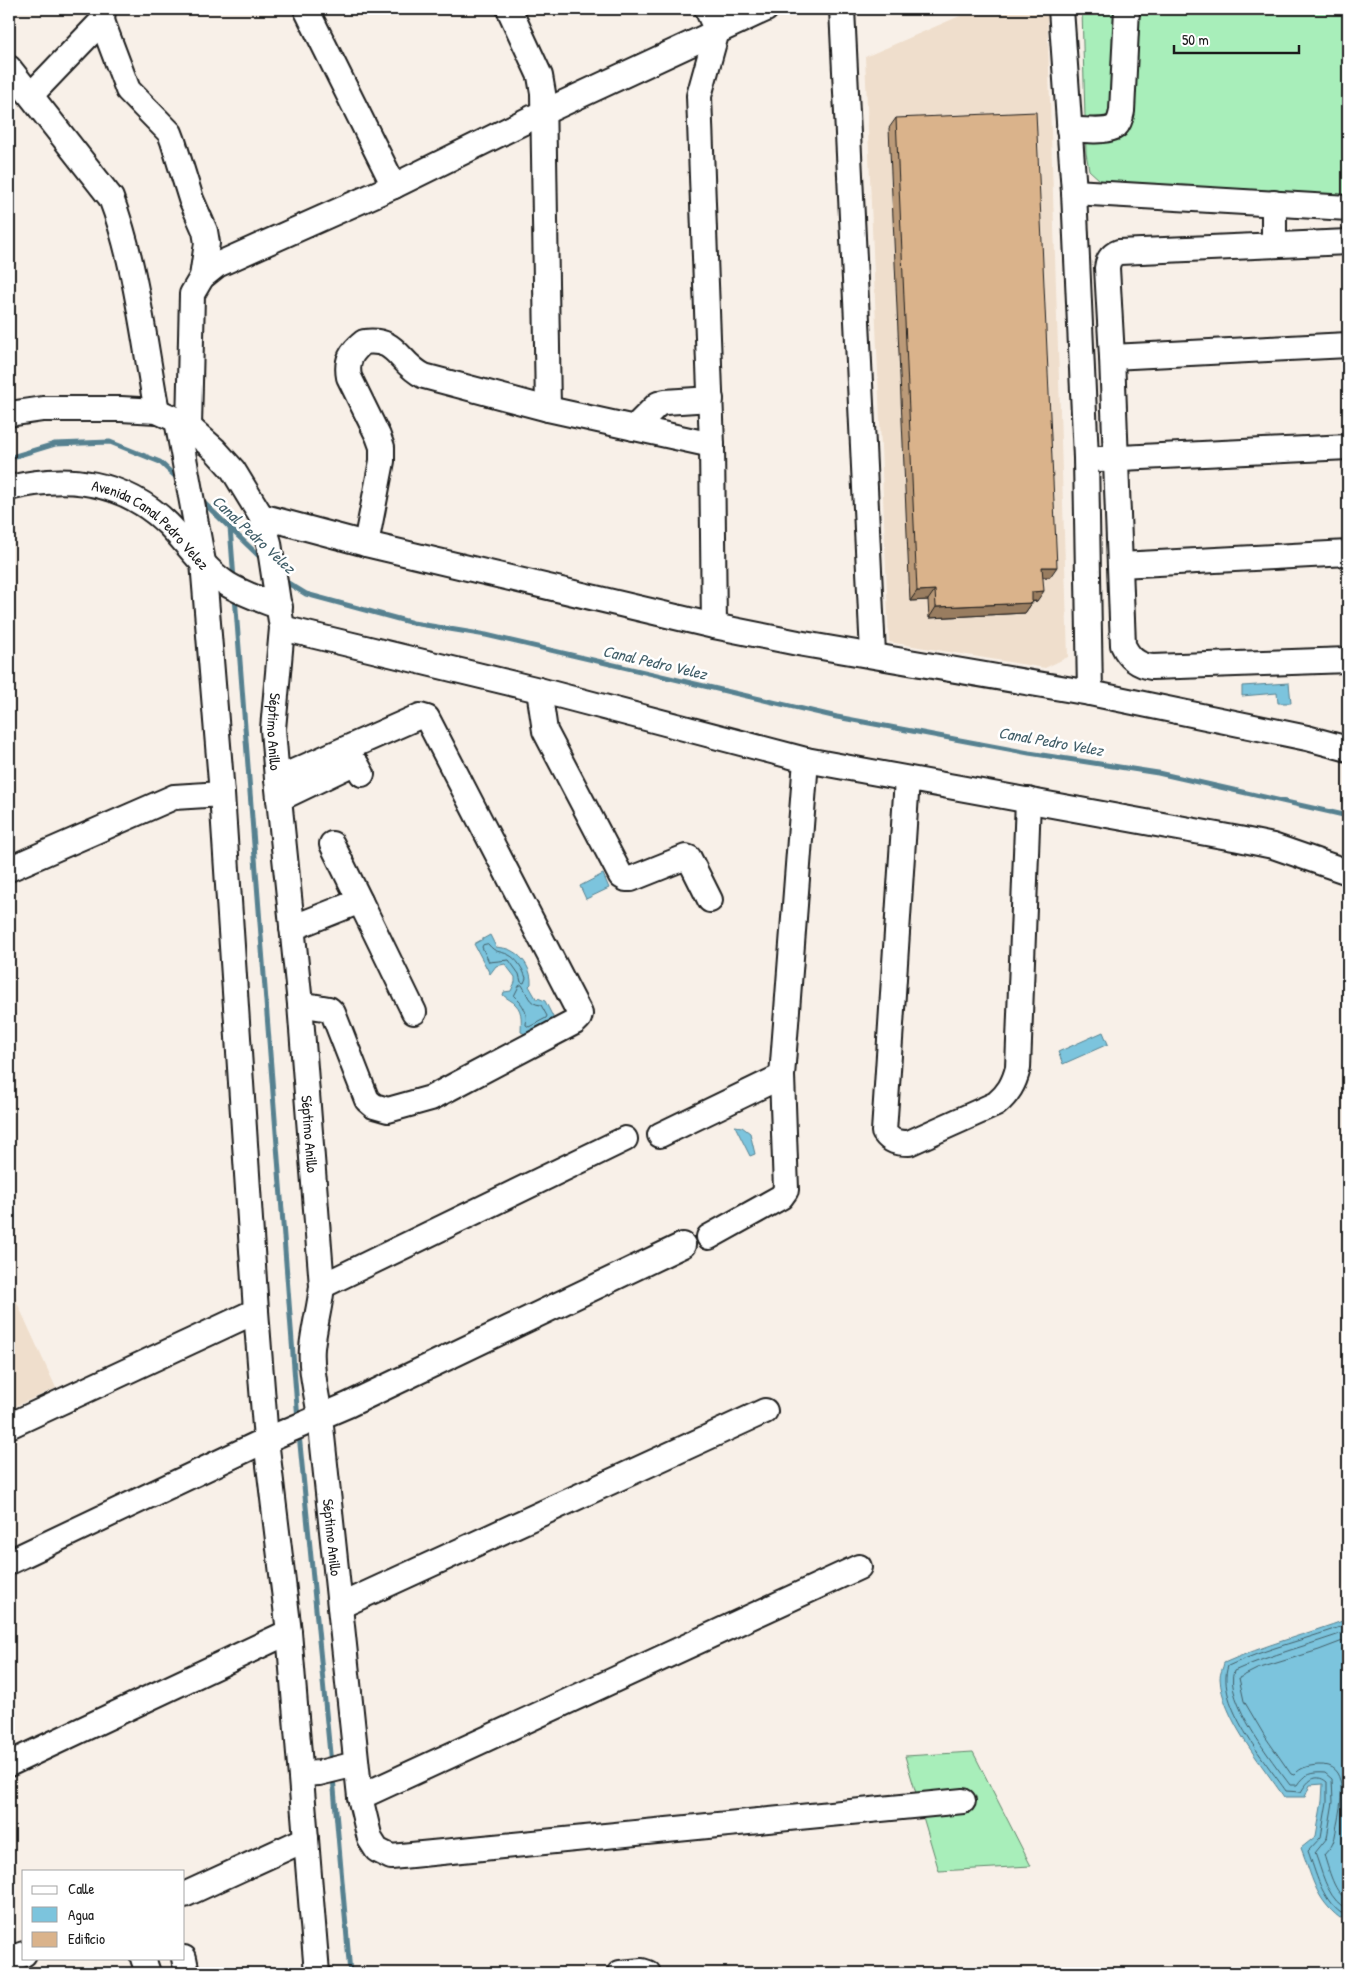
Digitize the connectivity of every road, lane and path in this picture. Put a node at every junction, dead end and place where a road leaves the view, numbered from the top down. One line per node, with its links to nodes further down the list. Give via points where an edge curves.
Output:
1 (306, 9): 14 (street)
2 (509, 9): 12 (street, via 540,76)
3 (707, 9): 9 (street)
4 (766, 9): 9 (street)
5 (842, 9): 40 (street)
6 (1061, 9): 13 (street)
7 (1127, 9): 13 (street, via 1120,120 1108,130)
8 (102, 15): 11 (street); 20 (street, via 128,90 170,133 190,199 205,231 207,243)
9 (717, 31): 12 (street); 23 (street, via 699,96)
10 (9, 68): 11 (street)
11 (31, 95): 26 (street, via 111,198 120,220)
12 (542, 113): 14 (street); 24 (street)
13 (1069, 129): 15 (street)
14 (394, 186): 20 (street, via 217,266)
15 (1074, 192): 16 (street); 30 (street)
16 (1274, 203): 17 (street); 19 (street)
17 (1348, 208)
18 (1348, 242): 19 (street)
19 (1274, 245): 22 (street, via 1112,254 1107,268)
20 (202, 278): 26 (street, via 192,294)
21 (1348, 345): 22 (street)
22 (1112, 357): 31 (street)
23 (711, 399): 27 (street, via 658,404); 28 (street)
24 (548, 409): 27 (street); 34 (street, via 424,376 408,365 390,345 382,341 364,342 350,357 347,367 349,378 382,447)
25 (9, 414): 26 (street, via 43,409 121,409)
26 (174, 419): 33 (street, Séptimo Anillo, via 215,450 232,470); 36 (street, Séptimo Anillo, via 184,455)
27 (634, 428): 28 (street)
28 (712, 445): 39 (street)
29 (1348, 447): 31 (street)
30 (1086, 458): 31 (street); 43 (street)
31 (1116, 458): 37 (street)
32 (9, 488): 36 (street, Avenida Canal Pedro Velez, via 31,482 64,480 124,493 147,505)
33 (261, 516): 34 (street); 38 (street, Séptimo Anillo, via 269,543)
34 (366, 544): 39 (street)
35 (1348, 553): 37 (street)
36 (203, 562): 38 (street, Avenida Canal Pedro Velez, via 226,584); 49 (street, Séptimo Anillo)
37 (1120, 565): 41 (street, via 1123,645 1128,656 1142,666)
38 (279, 611): 42 (street, Avenida Canal Pedro Velez); 48 (street, Séptimo Anillo, via 273,729)
39 (714, 626): 40 (street)
40 (873, 654): 43 (street)
41 (1348, 660)
42 (540, 690): 45 (street, Avenida Canal Pedro Velez); 54 (street, via 545,731 621,876 632,879 686,857)
43 (1090, 693): 44 (street)
44 (1348, 749)
45 (806, 760): 47 (street, Avenida Canal Pedro Velez); 59 (street)
46 (362, 774): 48 (street, via 357,765 352,764)
47 (907, 779): 50 (street, Avenida Canal Pedro Velez); 50 (street, via 884,1132 889,1140 897,1143 909,1143 996,1104 1015,1083)
48 (278, 789): 56 (street, Séptimo Anillo); 57 (street, via 420,716 427,718 580,1014 575,1022 431,1098 388,1110 367,1100 333,1012)
49 (222, 794): 52 (street, via 174,797); 65 (street, Séptimo Anillo)
50 (1028, 800): 53 (street, Avenida Canal Pedro Velez, via 1273,846)
51 (332, 844): 55 (street)
52 (9, 869)
53 (1348, 872)
54 (710, 900)
55 (360, 901): 56 (street); 58 (street)
56 (292, 928): 57 (street, Séptimo Anillo)
57 (300, 1004): 64 (street, Séptimo Anillo)
58 (414, 1012)
59 (782, 1076): 60 (street); 62 (street, via 785,1194)
60 (660, 1135)
61 (625, 1139): 64 (street)
62 (709, 1237)
63 (683, 1245): 68 (street)
64 (322, 1286): 68 (street, Séptimo Anillo, via 312,1365)
65 (256, 1311): 67 (street); 68 (street, Séptimo Anillo)
66 (764, 1412): 71 (street)
67 (9, 1426)
68 (294, 1428): 69 (street); 71 (street, Séptimo Anillo); 72 (street, Séptimo Anillo)
69 (9, 1562)
70 (859, 1567): 75 (street)
71 (340, 1606): 74 (street, Séptimo Anillo)
72 (288, 1632): 73 (street); 74 (street, Séptimo Anillo)
73 (9, 1764)
74 (328, 1770): 75 (street, Séptimo Anillo); 77 (street, Séptimo Anillo)
75 (360, 1797): 76 (street, Séptimo Anillo, via 370,1840 377,1850 391,1858)
76 (963, 1801)
77 (306, 1839): 78 (street); 85 (street, Séptimo Anillo)
78 (185, 1895)
79 (22, 1955): 80 (street)
80 (9, 1959)
81 (144, 1960): 83 (street)
82 (184, 1960): 84 (street)
83 (148, 1973)
84 (187, 1973)
85 (317, 1973)
86 (620, 1973): 87 (street)
87 (648, 1973)

